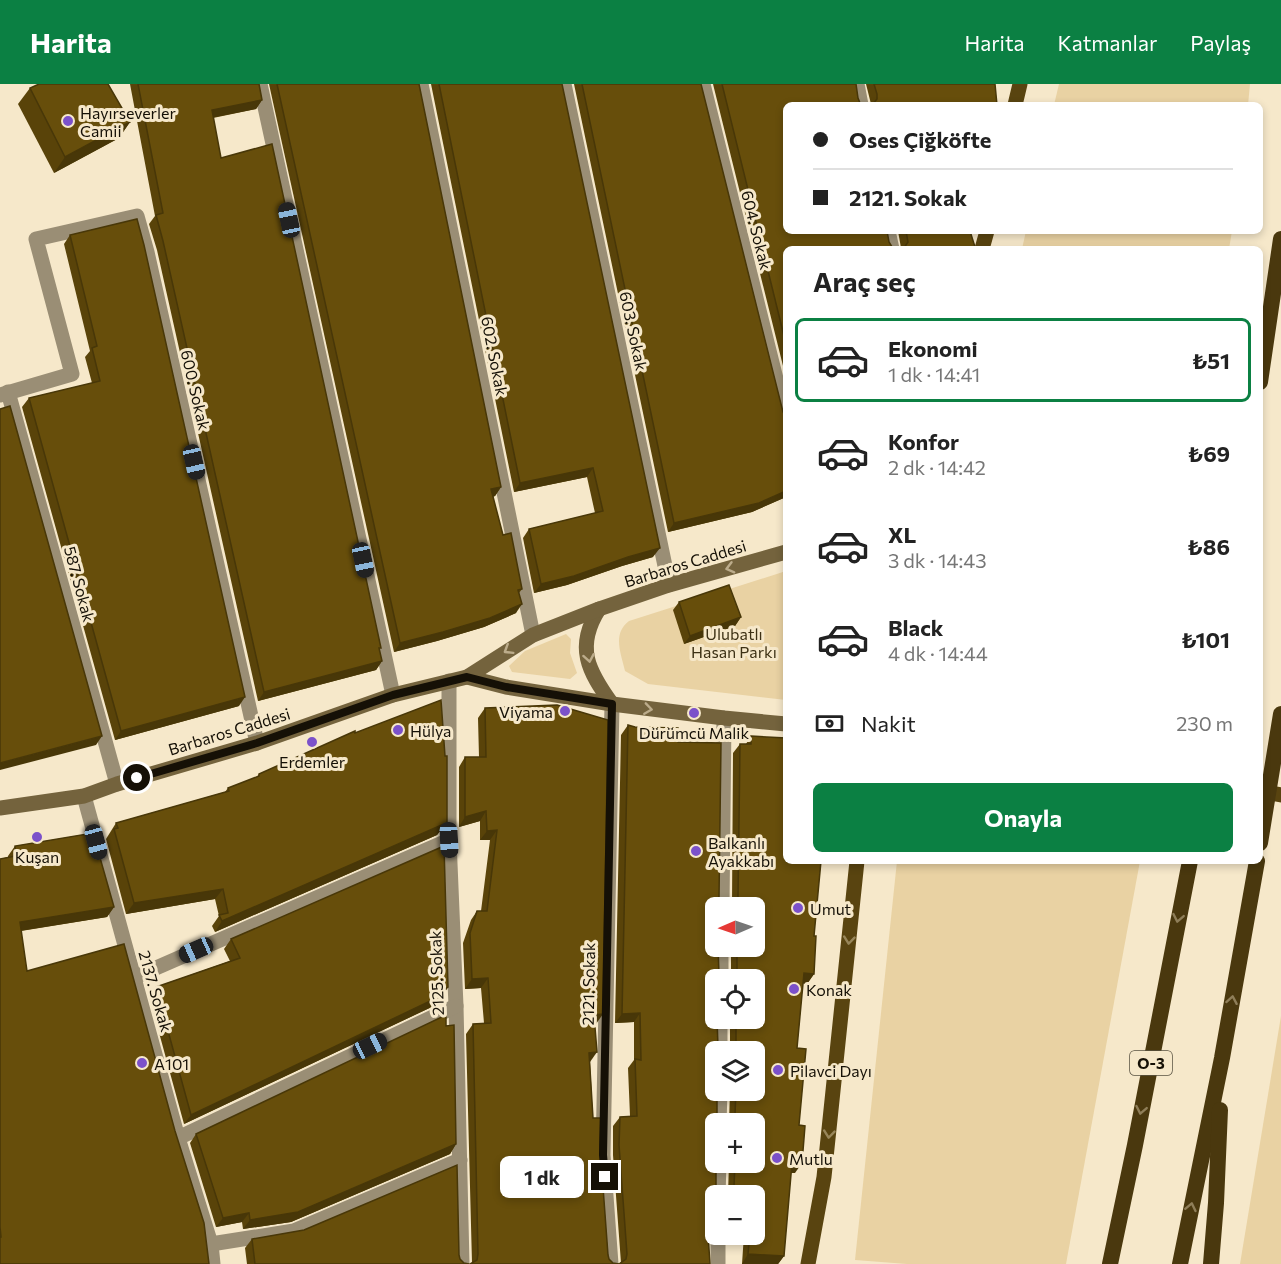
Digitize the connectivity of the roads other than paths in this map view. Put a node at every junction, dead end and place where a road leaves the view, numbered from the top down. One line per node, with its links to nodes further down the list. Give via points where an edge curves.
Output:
1 (260, 84): 19 (street)
2 (422, 84): 16 (street, 602. Sokak)
3 (564, 84): 14 (street, 603. Sokak)
4 (702, 84): 12 (street, 604. Sokak)
5 (857, 84): 7 (street)
6 (1020, 84): 8 (main road)
7 (860, 102)
8 (1016, 102)
9 (1281, 238): 10 (highway)
10 (1263, 361)
11 (4, 394): 24 (street, 600. Sokak, via 72,374 36,239 137,216); 27 (street, 587. Sokak)
12 (783, 407)
13 (783, 553): 14 (main road, Barbaros Caddesi, one-way to 14)
14 (669, 585): 15 (main road, Barbaros Caddesi)
15 (599, 609): 16 (main road, Barbaros Caddesi); 20 (main road, one-way to 20, via 587,632 587,658 596,682)
16 (533, 635): 17 (main road, Barbaros Caddesi, one-way to 17)
17 (467, 677): 18 (main road, Barbaros Caddesi); 20 (main road, Barbaros Caddesi)
18 (449, 681): 19 (main road, Barbaros Caddesi); 33 (street, 2125. Sokak)
19 (393, 695): 24 (main road, Barbaros Caddesi)
20 (612, 704): 22 (main road, Barbaros Caddesi, one-way to 22); 47 (street, 2121. Sokak, via 603,1155)
21 (1281, 714): 32 (highway)
22 (724, 718): 23 (main road, Barbaros Caddesi); 37 (street)
23 (783, 724)
24 (257, 743): 27 (main road, Barbaros Caddesi)
25 (1263, 760): 26 (main road)
26 (1281, 763)
27 (117, 784): 30 (main road, Barbaros Caddesi)
28 (1263, 792): 29 (main road)
29 (1281, 795)
30 (84, 796): 31 (main road, Barbaros Caddesi); 38 (street, 2137. Sokak)
31 (0, 808)
32 (1263, 825)
33 (449, 840): 38 (street); 39 (street, 2125. Sokak)
34 (857, 864): 49 (main road, one-way to 49, via 824,1177)
35 (1189, 864): 50 (highway, O-3, one-way to 50)
36 (1256, 864): 40 (highway, one-way to 36)
37 (722, 897)
38 (133, 978): 41 (street, 2137. Sokak)
39 (456, 1006): 41 (street); 42 (street, 2125. Sokak)
40 (1222, 1058): 51 (highway, one-way to 40); 52 (highway)
41 (178, 1138): 43 (street, 2137. Sokak)
42 (460, 1160): 43 (street, via 294,1231); 46 (street, 2125. Sokak)
43 (211, 1244): 45 (street, 2137. Sokak)
44 (718, 1245): 48 (street)
45 (213, 1264)
46 (462, 1264)
47 (611, 1264)
48 (718, 1264)
49 (808, 1264)
50 (1110, 1264)
51 (1180, 1264)
52 (1210, 1264)

